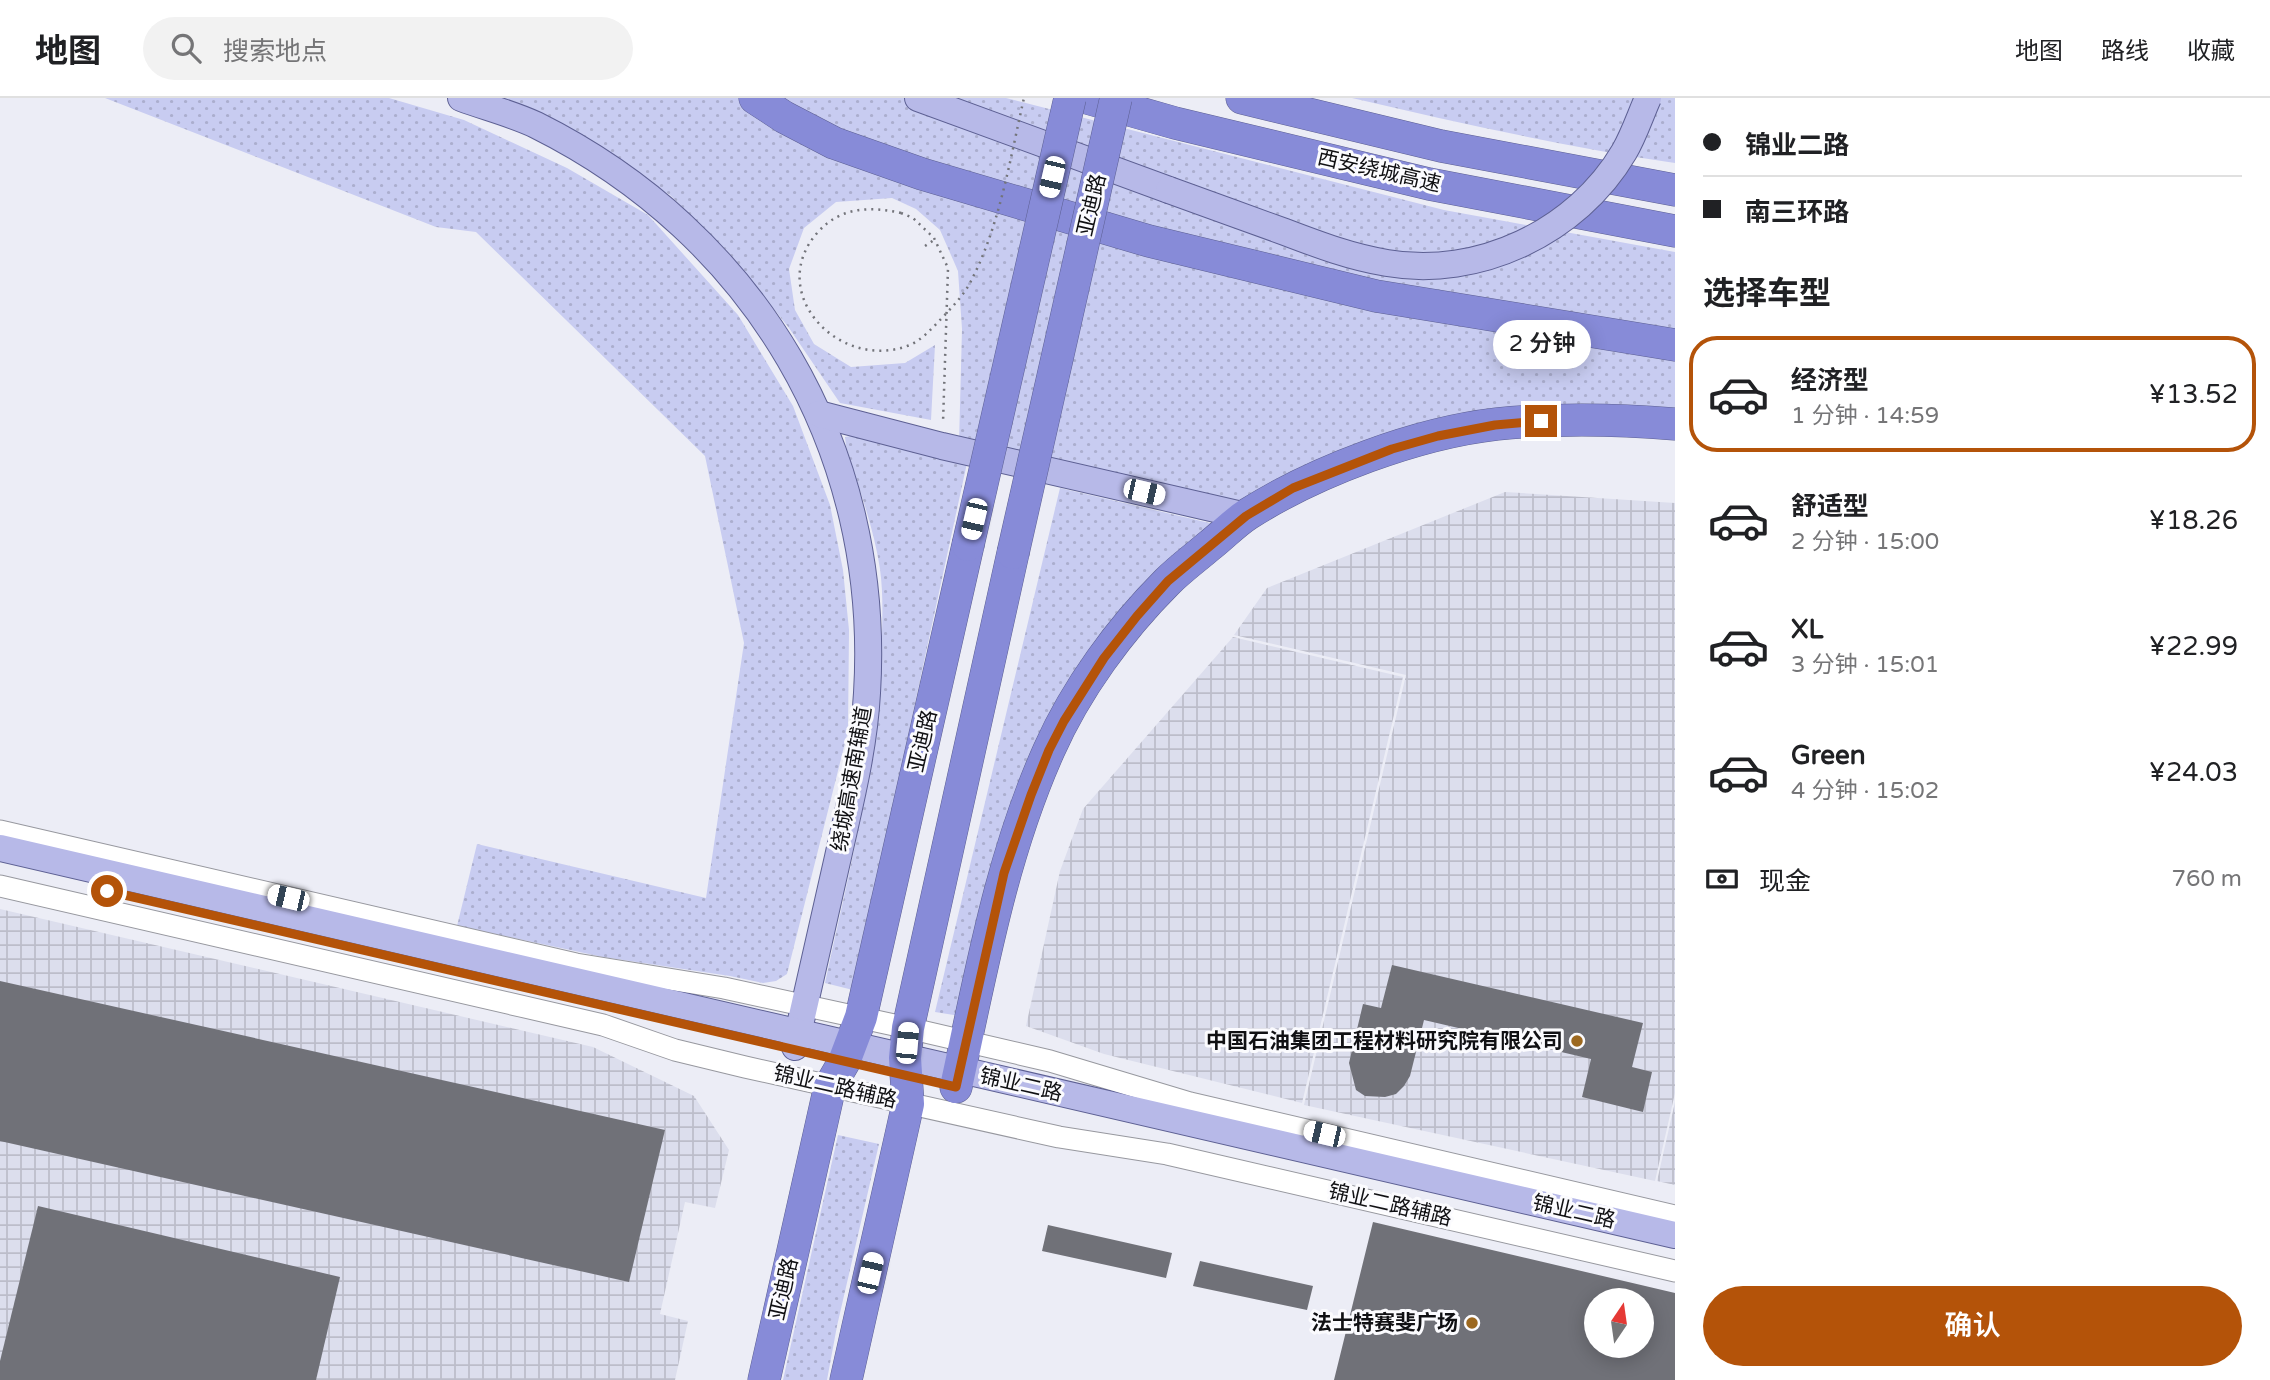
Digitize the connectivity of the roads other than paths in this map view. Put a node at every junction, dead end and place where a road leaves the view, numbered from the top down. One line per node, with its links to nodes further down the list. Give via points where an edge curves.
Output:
1 (461, 98): 12 (main road, 绕城高速南辅道, via 534,124 590,155 680,223 762,314)
2 (755, 98): 11 (highway, via 834,143 1149,241 1376,296)
3 (918, 98): 8 (main road, bridge, via 1347,255 1422,266 1493,256 1562,220 1597,188 1624,152)
4 (1070, 98): 21 (highway, 亚迪路, bridge)
5 (1087, 98): 10 (highway, 西安绕城高速, via 1429,184)
6 (1116, 98): 22 (highway, 亚迪路, bridge, via 1013,554)
7 (1242, 98): 9 (highway, 西安绕城高速, via 1441,146)
8 (1647, 98)
9 (1675, 190)
10 (1675, 231)
11 (1675, 345)
12 (819, 414): 14 (main road); 19 (main road, 绕城高速南辅道, via 855,528 863,570 868,660 855,780)
13 (1675, 424): 14 (highway, via 1564,420 1495,425 1438,436 1293,488)
14 (1246, 516): 23 (highway, via 1160,590 1104,658 1064,721 1031,795 1004,873)
15 (0, 831): 19 (street, 锦业二路辅路, via 576,964)
16 (0, 848): 20 (main road, 锦业二路)
17 (0, 867): 20 (main road, 锦业二路)
18 (0, 886): 21 (street, 锦业二路辅路, via 603,1025 675,1050)
19 (805, 1004): 20 (main road, 绕城高速南辅道); 21 (street, 锦业二路辅路)
20 (796, 1041): 21 (main road, 锦业二路)
21 (846, 1053): 22 (main road, 锦业二路); 22 (street, 锦业二路辅路); 28 (highway, 亚迪路)
22 (907, 1066): 23 (main road, 锦业二路); 23 (street, 锦业二路辅路); 27 (street, 锦业二路辅路, via 1059,1138 1167,1153); 29 (highway, 亚迪路)
23 (960, 1066): 24 (street, 锦业二路辅路, via 1050,1061 1190,1103); 25 (main road, 锦业二路); 26 (main road, 锦业二路)
24 (1675, 1216)
25 (1675, 1235)
26 (1675, 1252)
27 (1675, 1271)
28 (764, 1380)
29 (846, 1380)

